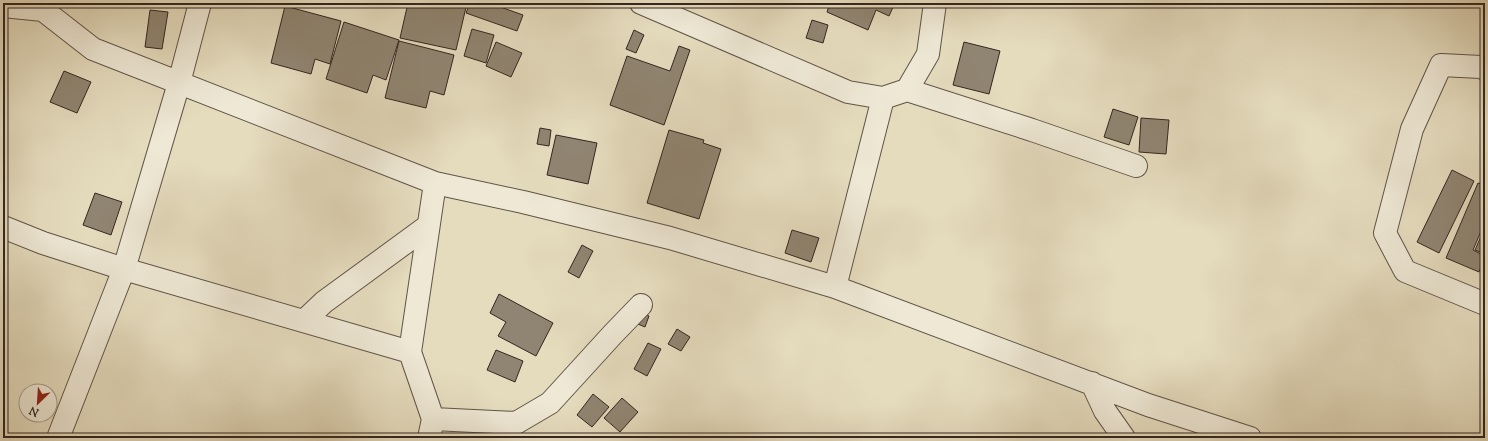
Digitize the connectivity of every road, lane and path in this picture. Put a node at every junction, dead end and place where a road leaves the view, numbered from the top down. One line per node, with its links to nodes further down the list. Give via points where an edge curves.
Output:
1 (200, 3): 6 (street)
2 (641, 3): 8 (street, via 848,92)
3 (935, 3): 7 (street, via 928,54)
4 (3, 6): 6 (street, via 43,10 93,49)
5 (1485, 69): 15 (street, via 1441,65 1412,129 1385,233 1405,271)
6 (179, 83): 10 (street); 13 (street)
7 (907, 90): 8 (street); 9 (street)
8 (883, 98): 14 (street)
9 (1136, 166)
10 (435, 183): 11 (street); 14 (street, via 670,238)
11 (428, 226): 17 (street, via 324,302); 18 (street)
12 (3, 227): 13 (street)
13 (124, 269): 17 (street); 21 (street)
14 (835, 287): 19 (street)
15 (1485, 304)
16 (641, 305): 20 (street, via 550,403 516,423)
17 (304, 321): 18 (street)
18 (410, 352): 20 (street)
19 (1092, 384): 22 (street); 23 (street)
20 (431, 429)
21 (58, 438)
22 (1124, 438)
23 (1250, 438)

